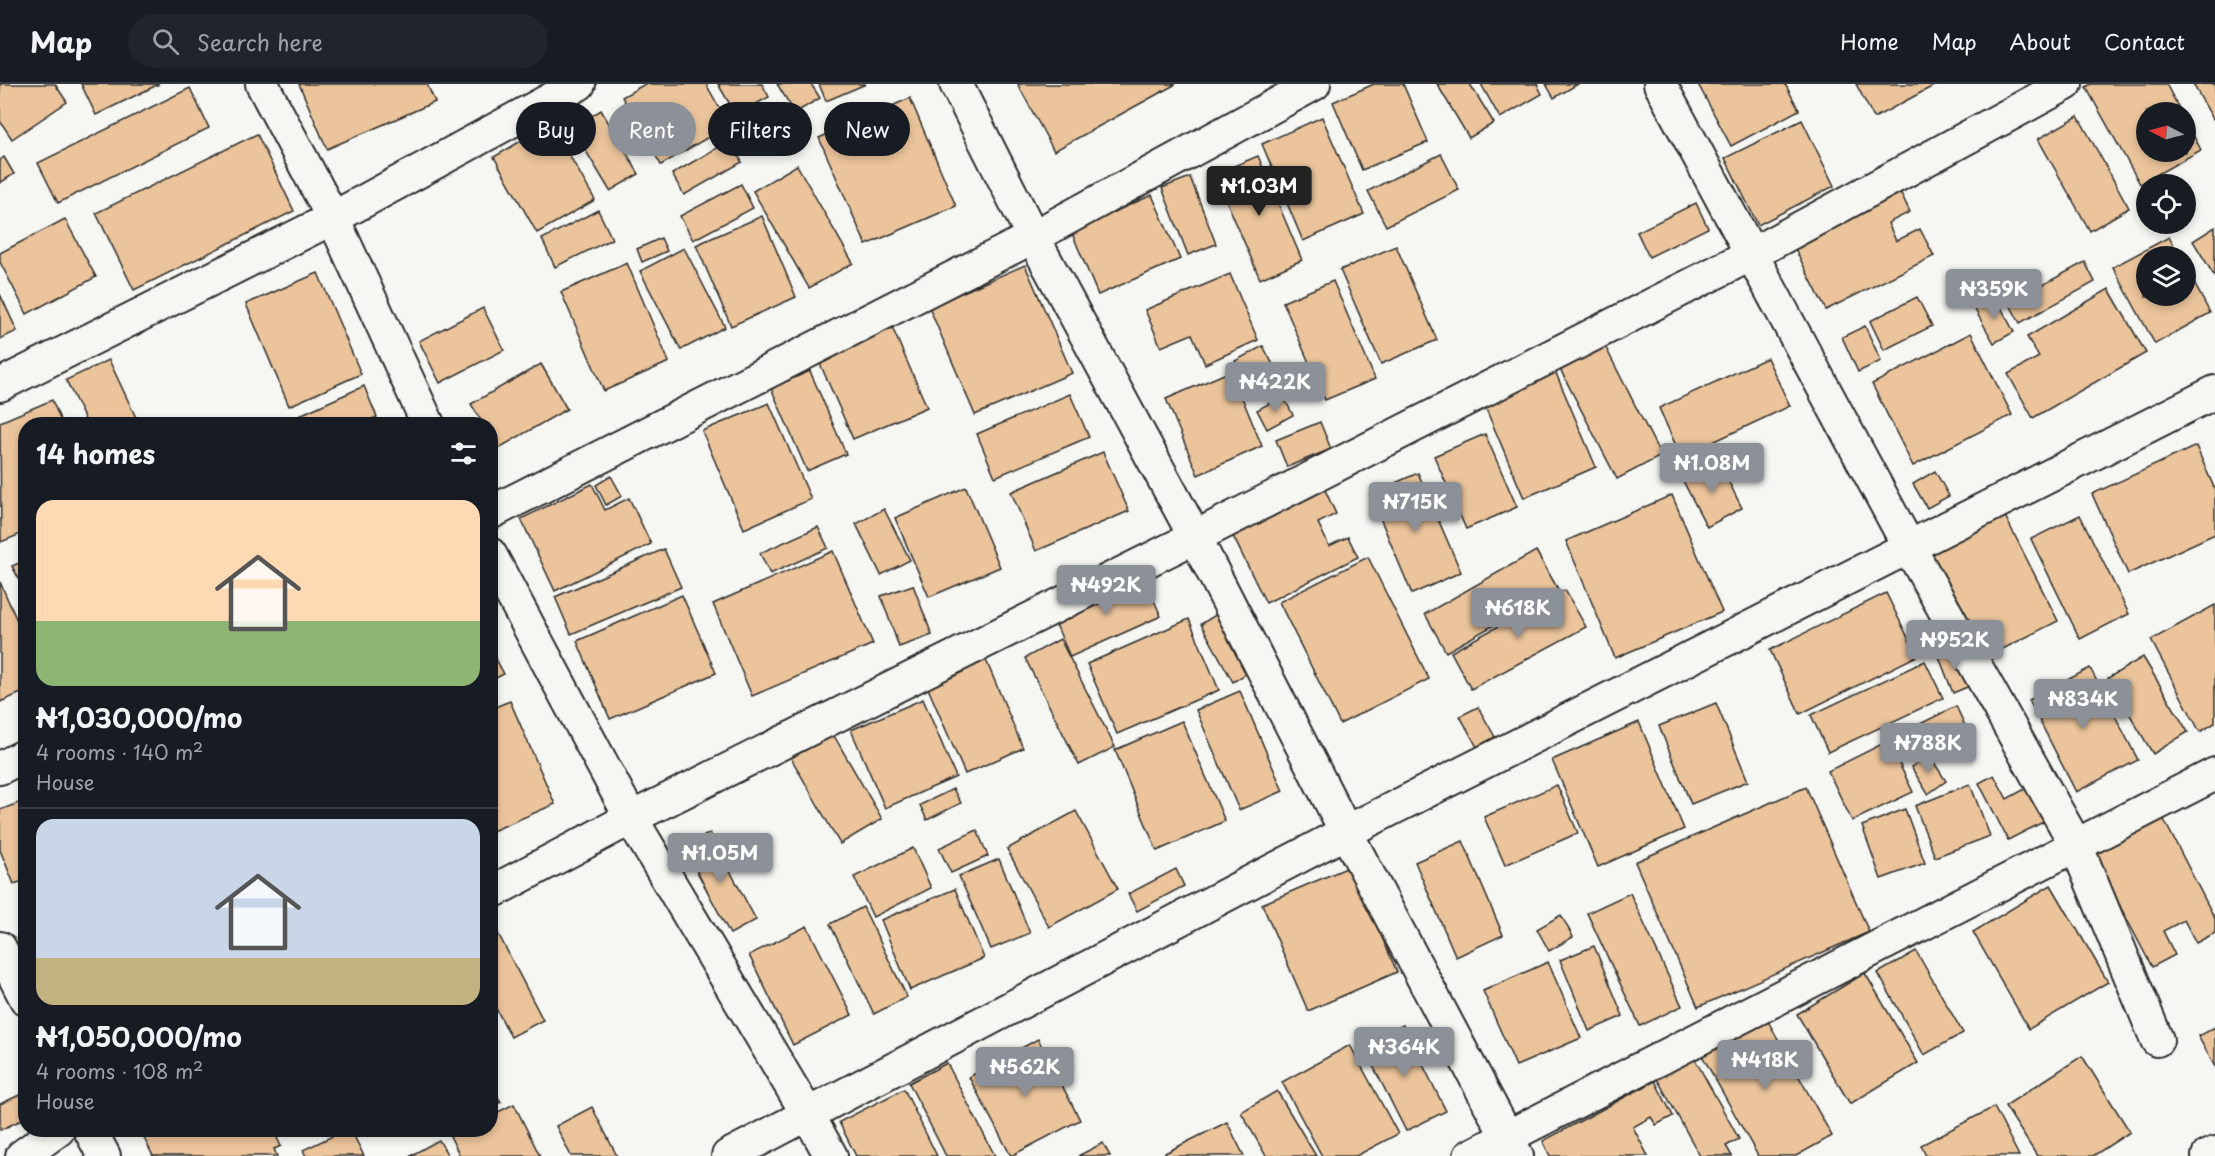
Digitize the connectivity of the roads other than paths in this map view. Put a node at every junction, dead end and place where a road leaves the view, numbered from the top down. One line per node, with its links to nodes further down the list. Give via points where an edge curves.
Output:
1 (262, 84): 7 (street)
2 (579, 84): 7 (street)
3 (956, 84): 8 (street)
4 (1314, 84): 8 (street)
5 (1660, 84): 9 (street)
6 (2066, 84): 9 (street)
7 (333, 218): 10 (street); 12 (street)
8 (1033, 237): 13 (street); 14 (street)
9 (1750, 255): 14 (street); 15 (street)
10 (0, 385)
11 (2215, 392): 15 (street)
12 (425, 417)
13 (498, 509)
14 (1195, 537): 20 (street); 21 (street)
15 (1909, 547): 21 (street); 22 (street)
16 (498, 569): 20 (street)
17 (18, 759): 18 (street)
18 (0, 768)
19 (2215, 774): 22 (street)
20 (632, 818): 23 (street); 27 (street)
21 (1346, 832): 27 (street); 30 (street)
22 (2076, 845): 26 (street); 30 (street)
23 (498, 889)
24 (0, 948): 25 (street)
25 (18, 983)
26 (2157, 1040)
27 (807, 1113): 34 (street); 35 (street)
28 (48, 1137): 32 (street)
29 (94, 1137): 33 (street)
30 (1512, 1146): 36 (street)
31 (2215, 1153): 37 (street)
32 (22, 1156)
33 (104, 1156)
34 (728, 1156)
35 (831, 1156)
36 (1470, 1156)
37 (2208, 1156)

